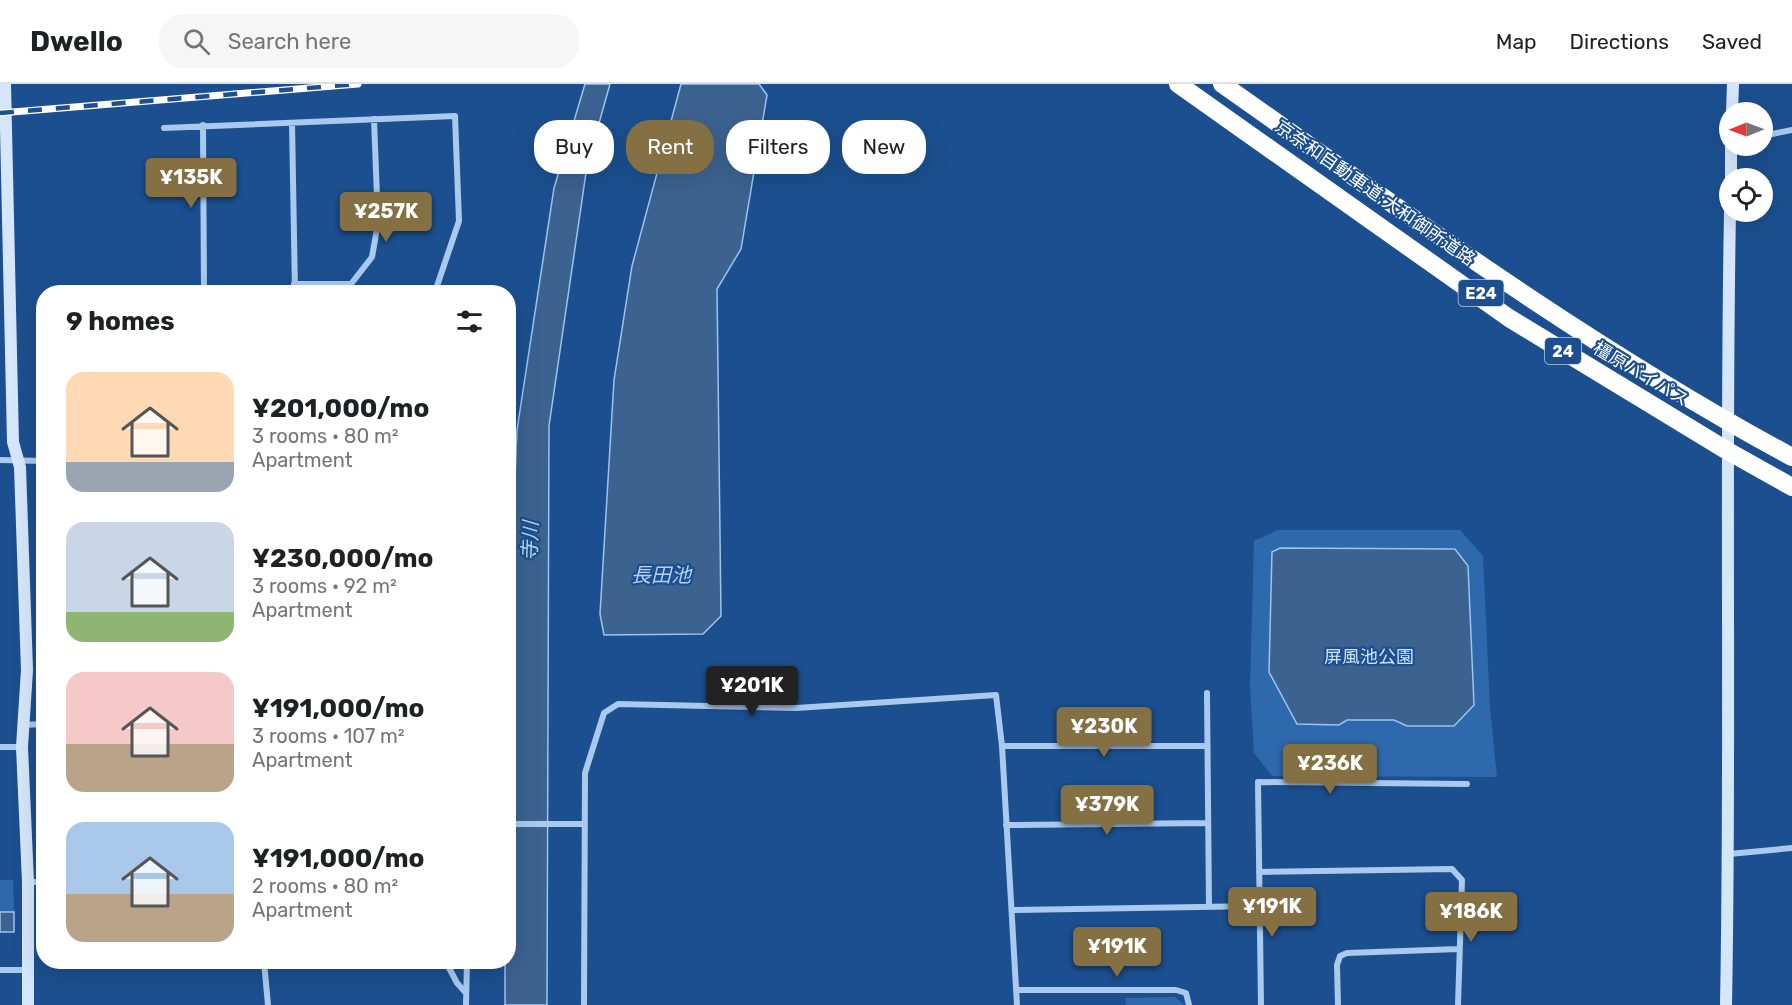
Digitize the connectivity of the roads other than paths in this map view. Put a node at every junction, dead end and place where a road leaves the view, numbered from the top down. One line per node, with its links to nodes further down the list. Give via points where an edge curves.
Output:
1 (5, 84): 18 (street)
2 (1178, 84): 20 (highway, 橿原バイパス / 24, via 1509,318)
3 (1184, 84): 25 (highway, 京奈和自動車道;大和御所道路 / E24, via 1513,315)
4 (1222, 84): 21 (highway, 京奈和自動車道;大和御所道路 / E24, via 1524,296 1739,429)
5 (1233, 84): 19 (highway, 橿原バイパス / 24, via 1528,293)
6 (1733, 84): 7 (street)
7 (1732, 102)
8 (374, 119): 9 (street); 15 (street, via 378,223 372,257 351,284); 17 (street, via 455,116 459,221)
9 (292, 123): 10 (street); 15 (street)
10 (203, 126): 11 (street); 16 (street)
11 (164, 128)
12 (1792, 130): 13 (street)
13 (1773, 134)
14 (1730, 222): 19 (street)
15 (294, 284)
16 (204, 285)
17 (437, 285)
18 (5, 327): 23 (street, via 13,442)
19 (1726, 416): 20 (street); 21 (highway, 橿原バイパス / 24)
20 (1726, 450): 26 (highway, 橿原バイパス / 24); 40 (street)
21 (1792, 455)
22 (0, 460): 23 (street)
23 (18, 460): 24 (street); 28 (street, via 27,670)
24 (36, 461)
25 (1792, 480)
26 (1792, 487)
27 (1207, 693): 31 (street)
28 (22, 724): 29 (street); 33 (street)
29 (36, 724)
30 (1002, 746): 31 (street); 37 (street, via 996,695 796,708 618,704 604,712 585,773); 38 (street)
31 (1207, 746): 35 (street)
32 (0, 747): 33 (street)
33 (22, 747): 42 (street)
34 (1467, 784): 41 (street, via 1258,782)
35 (1208, 823): 38 (street); 44 (street)
36 (516, 824): 37 (street)
37 (585, 824): 58 (street)
38 (1006, 825): 46 (street)
39 (1792, 849): 40 (street)
40 (1729, 854): 64 (street)
41 (1259, 872): 45 (street); 47 (street, via 1452,869 1462,880)
42 (28, 882): 43 (street); 52 (street)
43 (36, 882)
44 (1209, 906): 45 (street); 46 (street)
45 (1260, 906): 61 (street)
46 (1011, 910): 53 (street)
47 (1459, 950): 62 (street, via 1340,956); 63 (street)
48 (265, 969): 56 (street)
49 (450, 969): 54 (street)
50 (467, 969): 54 (street)
51 (0, 970): 52 (street)
52 (28, 970): 55 (street)
53 (1017, 990): 59 (street); 60 (street, via 1176,990 1186,993)
54 (466, 993): 57 (street)
55 (28, 1005)
56 (268, 1005)
57 (466, 1005)
58 (584, 1005)
59 (1017, 1005)
60 (1190, 1005)
61 (1261, 1005)
62 (1338, 1005)
63 (1458, 1005)
64 (1726, 1005)

